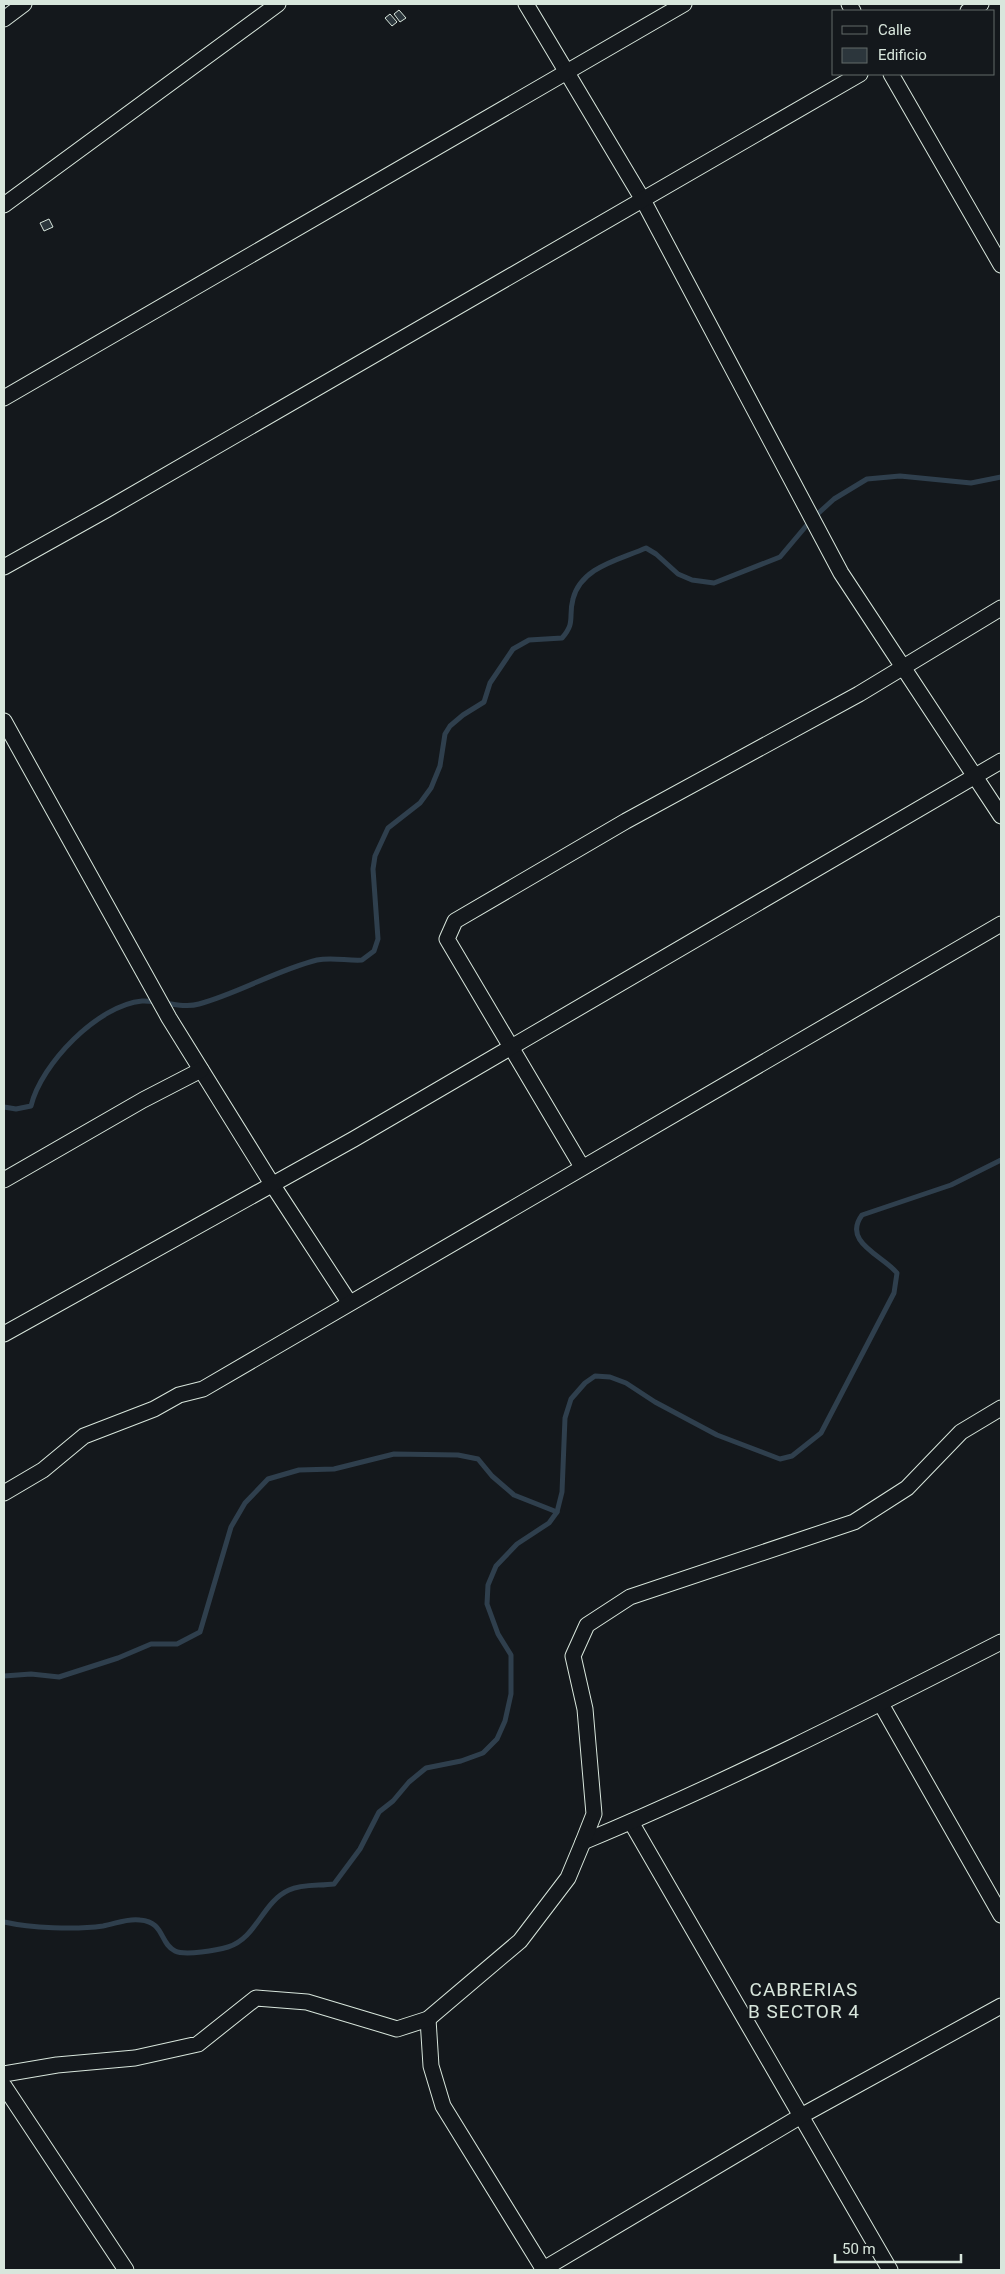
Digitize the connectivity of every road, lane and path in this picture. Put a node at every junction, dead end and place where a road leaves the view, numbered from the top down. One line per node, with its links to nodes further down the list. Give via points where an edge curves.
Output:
1 (24, 4): 7 (street)
2 (278, 4): 12 (street)
3 (526, 4): 8 (street)
4 (684, 4): 8 (street)
5 (981, 4): 6 (street)
6 (970, 10)
7 (4, 19)
8 (567, 72): 11 (street); 14 (street)
9 (858, 75): 11 (street)
10 (892, 75): 13 (street)
11 (643, 200): 15 (street); 17 (street, via 841,574)
12 (4, 205)
13 (1001, 265)
14 (4, 398)
15 (4, 567)
16 (1001, 608): 17 (street)
17 (903, 668): 20 (street); 23 (street, via 626,821 455,921 447,939)
18 (4, 721): 24 (street, via 151,988)
19 (1001, 761): 20 (street)
20 (975, 776): 21 (street); 23 (street)
21 (1001, 816)
22 (1001, 924): 25 (street)
23 (512, 1047): 25 (street); 27 (street)
24 (201, 1070): 26 (street); 27 (street)
25 (582, 1167): 28 (street)
26 (4, 1180)
27 (272, 1184): 28 (street); 29 (street)
28 (349, 1302): 31 (street, via 203,1389 179,1395 154,1409 84,1436 43,1470)
29 (4, 1334)
30 (1001, 1408): 35 (street, via 961,1432 907,1488 854,1522 630,1597 587,1625 572,1656 585,1710 594,1814)
31 (4, 1493)
32 (1001, 1642): 33 (street)
33 (881, 1704): 34 (street); 36 (street)
34 (631, 1822): 35 (street); 41 (street)
35 (583, 1842): 38 (street, via 568,1878 520,1940)
36 (1001, 1916)
37 (1001, 2006): 41 (street)
38 (428, 2018): 39 (street, via 397,2029 307,2002 256,1998 198,2044 135,2058 57,2065); 43 (street, via 431,2066 442,2106)
39 (4, 2074)
40 (4, 2086): 42 (street)
41 (801, 2116): 43 (street); 44 (street)
42 (126, 2270)
43 (543, 2270)
44 (890, 2270)

